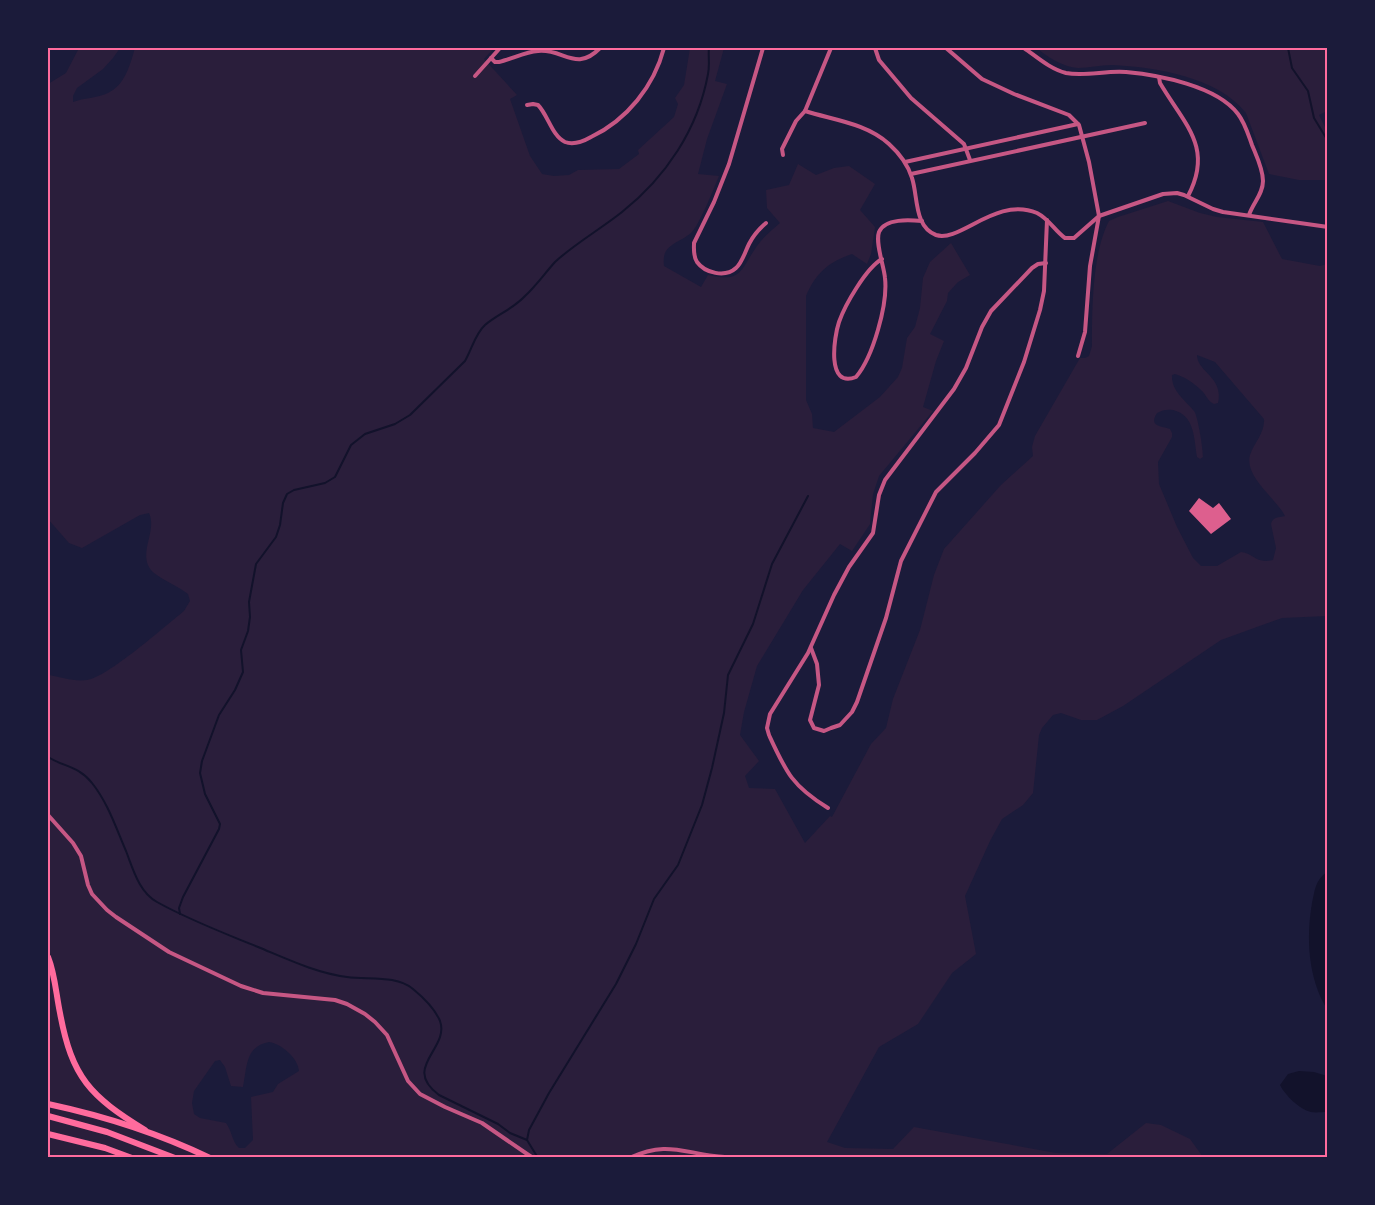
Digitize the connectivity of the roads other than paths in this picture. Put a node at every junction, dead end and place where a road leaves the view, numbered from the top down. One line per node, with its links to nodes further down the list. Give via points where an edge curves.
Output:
1 (500, 48): 9 (street)
2 (600, 48): 9 (street, via 578,60 540,51 499,62)
3 (664, 48): 12 (street, via 652,79 629,110 587,140 563,141 538,105)
4 (763, 48): 27 (street, via 729,164 694,243 696,261 714,273 732,271 740,264 752,238)
5 (831, 48): 13 (street)
6 (875, 48): 17 (street, via 879,60 911,98)
7 (946, 48): 15 (street, via 982,79 1069,116)
8 (1024, 48): 11 (street, via 1069,74 1124,72)
9 (491, 58): 10 (street)
10 (474, 76)
11 (1158, 77): 22 (street, via 1198,149 1199,168); 23 (street, via 1204,90 1232,107 1240,118 1263,180)
12 (527, 105)
13 (805, 111): 18 (street, via 796,120 782,149); 20 (street, via 853,124 875,134 890,144)
14 (1145, 123): 16 (street)
15 (1078, 124): 16 (street); 17 (street)
16 (1083, 137): 19 (street); 24 (street)
17 (967, 149): 19 (street); 20 (street)
18 (783, 155)
19 (970, 160): 21 (street)
20 (905, 162): 21 (street)
21 (911, 174): 26 (street)
22 (1188, 196): 23 (street, via 1213,209); 24 (street, via 1163,194)
23 (1249, 215): 28 (street)
24 (1099, 216): 25 (street, via 1069,239); 31 (street, via 1090,266 1085,332)
25 (1048, 220): 26 (street, via 1029,211 1004,211 944,236 928,230); 30 (street)
26 (922, 221): 29 (street, via 898,221 883,227 878,238)
27 (766, 223)
28 (1328, 227)
29 (882, 259): 29 (street, via 886,292 879,328 860,372 852,378 844,378 837,371 835,332 847,304 871,268)
30 (1046, 263): 32 (street, via 1032,268 991,311 954,389 886,480 879,495 873,533 849,567); 32 (street, via 1044,291 1034,334 999,425 936,492 901,561 886,618 857,702 840,724 824,731 814,728 810,720 819,680)
31 (1078, 356)
32 (811, 648): 33 (street, via 770,714 767,728 794,782)
33 (828, 808)
34 (48, 815): 43 (street, via 73,843 92,894 116,917 169,952 247,988 263,993 335,1000 365,1014 387,1035 408,1081 420,1094 482,1123)
35 (48, 956): 38 (highway, via 65,1038 78,1071 86,1085 104,1103)
36 (48, 1104): 38 (highway)
37 (48, 1116): 41 (highway, via 108,1132)
38 (144, 1130): 42 (highway)
39 (48, 1134): 40 (highway)
40 (132, 1158)
41 (175, 1158)
42 (210, 1158)
43 (533, 1158)
44 (629, 1158): 45 (street, via 644,1151 666,1148 714,1156)
45 (757, 1158)

